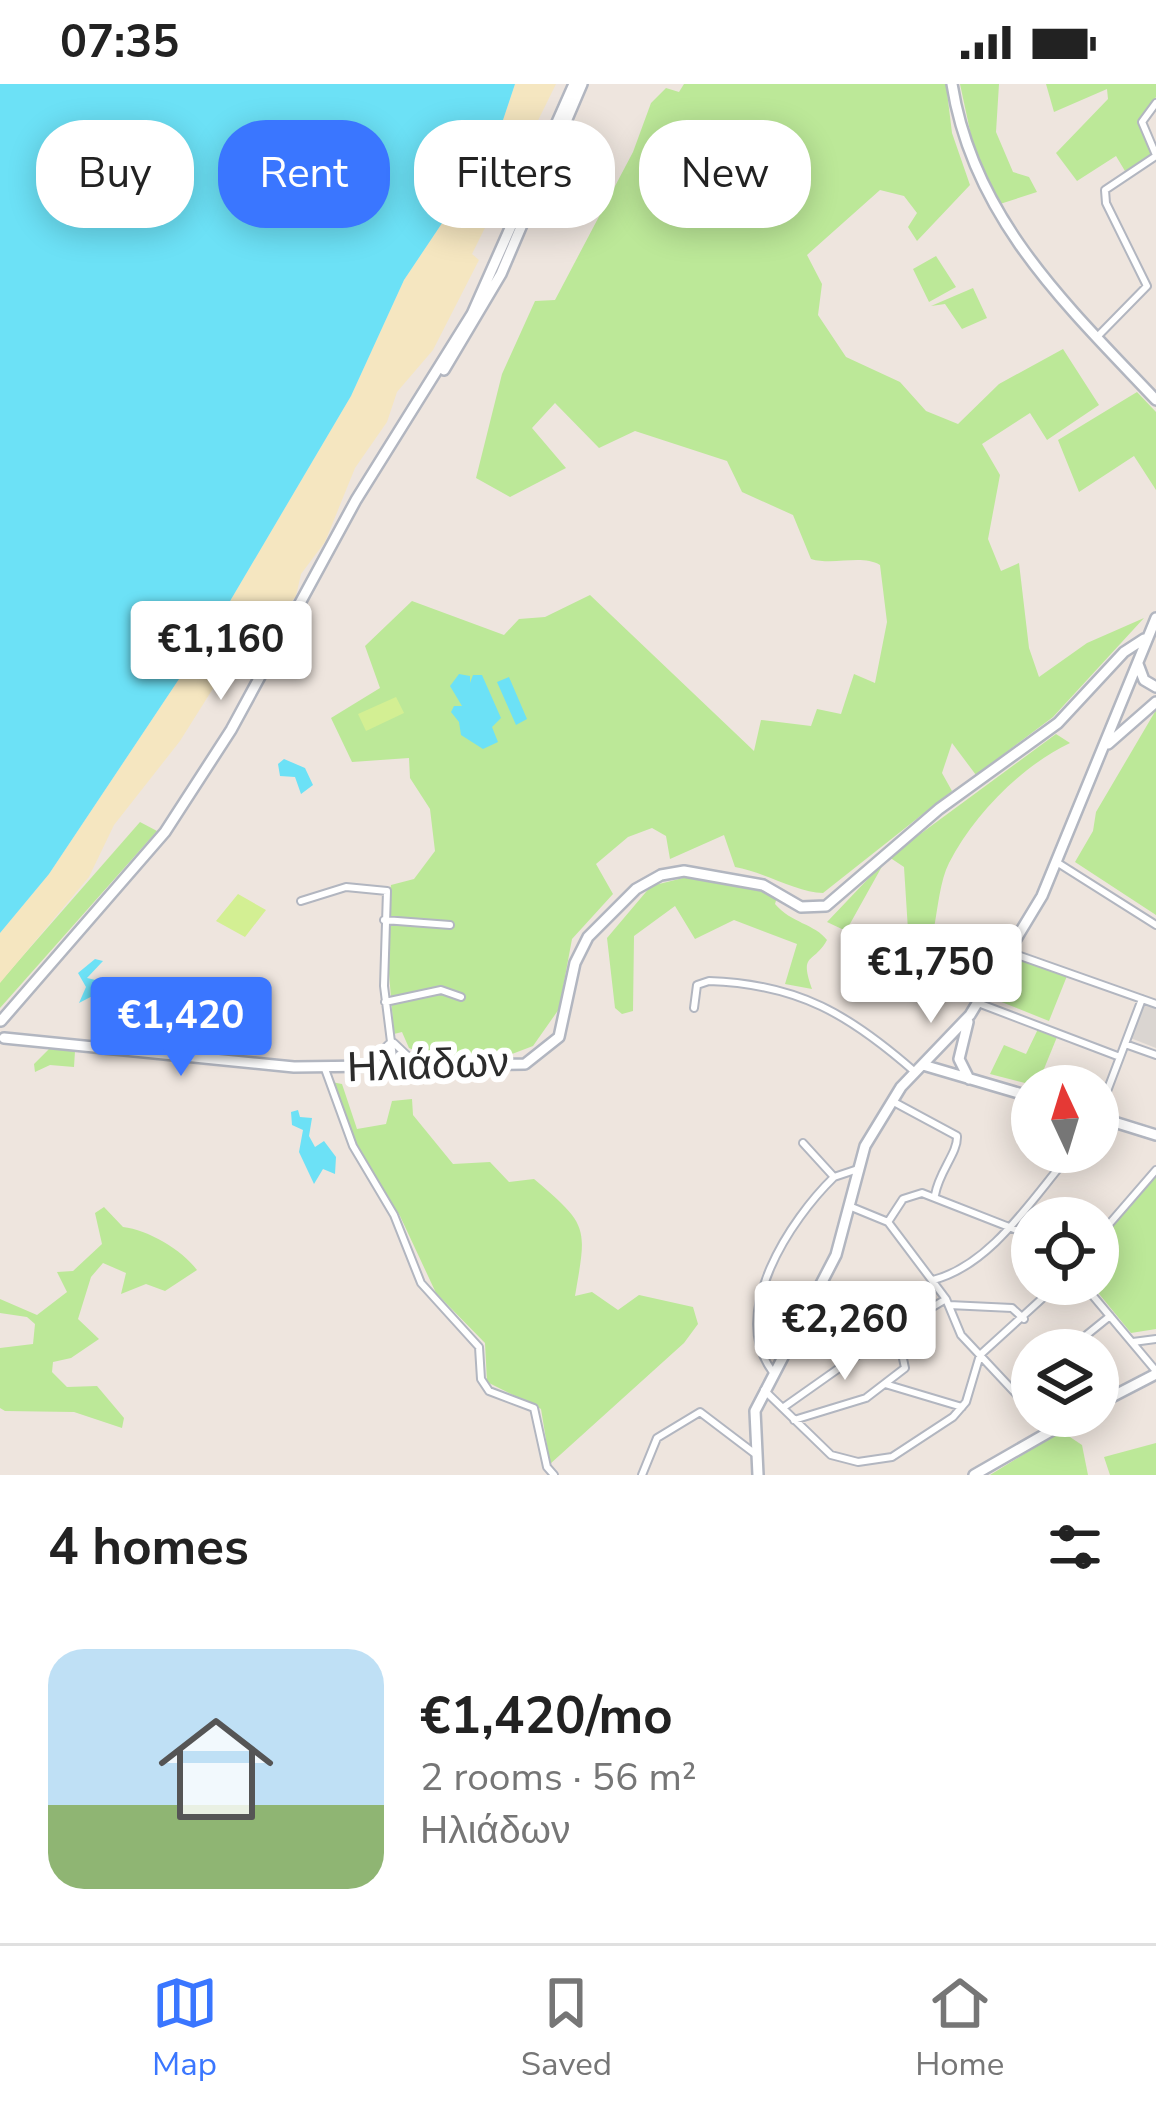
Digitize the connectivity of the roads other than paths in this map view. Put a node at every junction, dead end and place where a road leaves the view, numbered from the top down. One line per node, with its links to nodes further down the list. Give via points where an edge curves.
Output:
1 (578, 84): 6 (main road); 6 (main road, via 526,220 472,328)
2 (952, 84): 5 (main road, via 965,147 989,203)
3 (1156, 103): 4 (street, via 1142,117)
4 (1156, 155): 5 (street, via 1105,190 1147,286)
5 (1097, 336): 7 (main road)
6 (430, 388): 28 (main road, via 164,832)
7 (1156, 400)
8 (1156, 617): 9 (main road)
9 (1141, 649): 10 (main road, via 1141,675); 11 (main road); 37 (main road, Ηλιάδων, via 1124,652 1058,723 920,824 833,902 801,908 763,885 684,871 662,875 620,902 588,937 564,1027 546,1052 505,1067)
10 (1155, 686): 11 (main road)
11 (1123, 698): 13 (main road, via 1125,711); 14 (main road)
12 (1156, 701): 13 (main road)
13 (1138, 714): 14 (main road)
14 (1102, 754): 15 (main road)
15 (1058, 863): 18 (street); 20 (main road)
16 (302, 902): 17 (street, via 346,886 382,887)
17 (384, 920): 19 (street); 23 (street)
18 (1156, 925)
19 (450, 926)
20 (1009, 952): 22 (street); 24 (main road)
21 (461, 997): 23 (street, via 441,990)
22 (1142, 999): 25 (street); 30 (street)
23 (386, 1002): 29 (street)
24 (977, 1003): 27 (main road); 32 (street)
25 (1156, 1004)
26 (694, 1008): 34 (street, via 697,985 710,981 806,996)
27 (970, 1015): 34 (main road); 39 (main road, via 959,1053)
28 (4, 1027): 35 (main road, Ηλιάδων, via 22,1040)
29 (391, 1041): 36 (street); 37 (street); 38 (street)
30 (1125, 1043): 31 (street); 32 (street)
31 (1156, 1055)
32 (1120, 1058): 33 (street)
33 (1117, 1065)
34 (919, 1068): 39 (main road); 41 (main road)
35 (325, 1069): 38 (main road, Ηλιάδων); 77 (street, via 353,1146 422,1283 475,1340 489,1391 534,1408)
36 (394, 1069): 37 (main road, Ηλιάδων); 38 (main road, Ηλιάδων)
37 (421, 1069)
38 (358, 1070)
39 (969, 1079): 40 (main road)
40 (1011, 1091)
41 (891, 1101): 45 (main road); 49 (street, via 957,1136)
42 (1119, 1123): 43 (main road)
43 (1156, 1135)
44 (803, 1143): 48 (street)
45 (858, 1169): 48 (street); 50 (main road)
46 (1156, 1170): 51 (street)
47 (1054, 1173): 53 (street)
48 (834, 1177): 66 (street, via 758,1292 756,1327)
49 (935, 1195): 52 (street, via 909,1196); 53 (street)
50 (849, 1206): 52 (street); 66 (main road, via 829,1270)
51 (1119, 1213)
52 (888, 1222): 55 (street)
53 (1008, 1226): 54 (street); 55 (street, via 957,1274)
54 (1011, 1227)
55 (933, 1280): 56 (street)
56 (948, 1302): 60 (street, via 1012,1307); 62 (street); 65 (street)
57 (1037, 1305): 60 (street)
58 (1101, 1305): 59 (street)
59 (1110, 1316): 61 (street); 64 (street)
60 (1024, 1318): 65 (street)
61 (1094, 1329)
62 (886, 1334): 68 (street, via 905,1368); 72 (street)
63 (1156, 1339): 64 (street)
64 (1133, 1342): 67 (street)
65 (980, 1355): 69 (street); 73 (street)
66 (772, 1371): 70 (main road)
67 (1156, 1372): 71 (main road)
68 (883, 1383): 73 (street); 74 (street, via 866,1398)
69 (1011, 1388)
70 (763, 1389): 72 (street); 76 (main road)
71 (1119, 1392)
72 (784, 1407): 74 (street)
73 (962, 1407): 74 (street, via 880,1461 831,1455)
74 (794, 1420)
75 (1040, 1437): 80 (main road)
76 (754, 1454): 78 (street, via 700,1412 657,1438); 79 (main road)
77 (554, 1475)
78 (642, 1475)
79 (758, 1475)
80 (974, 1475)

